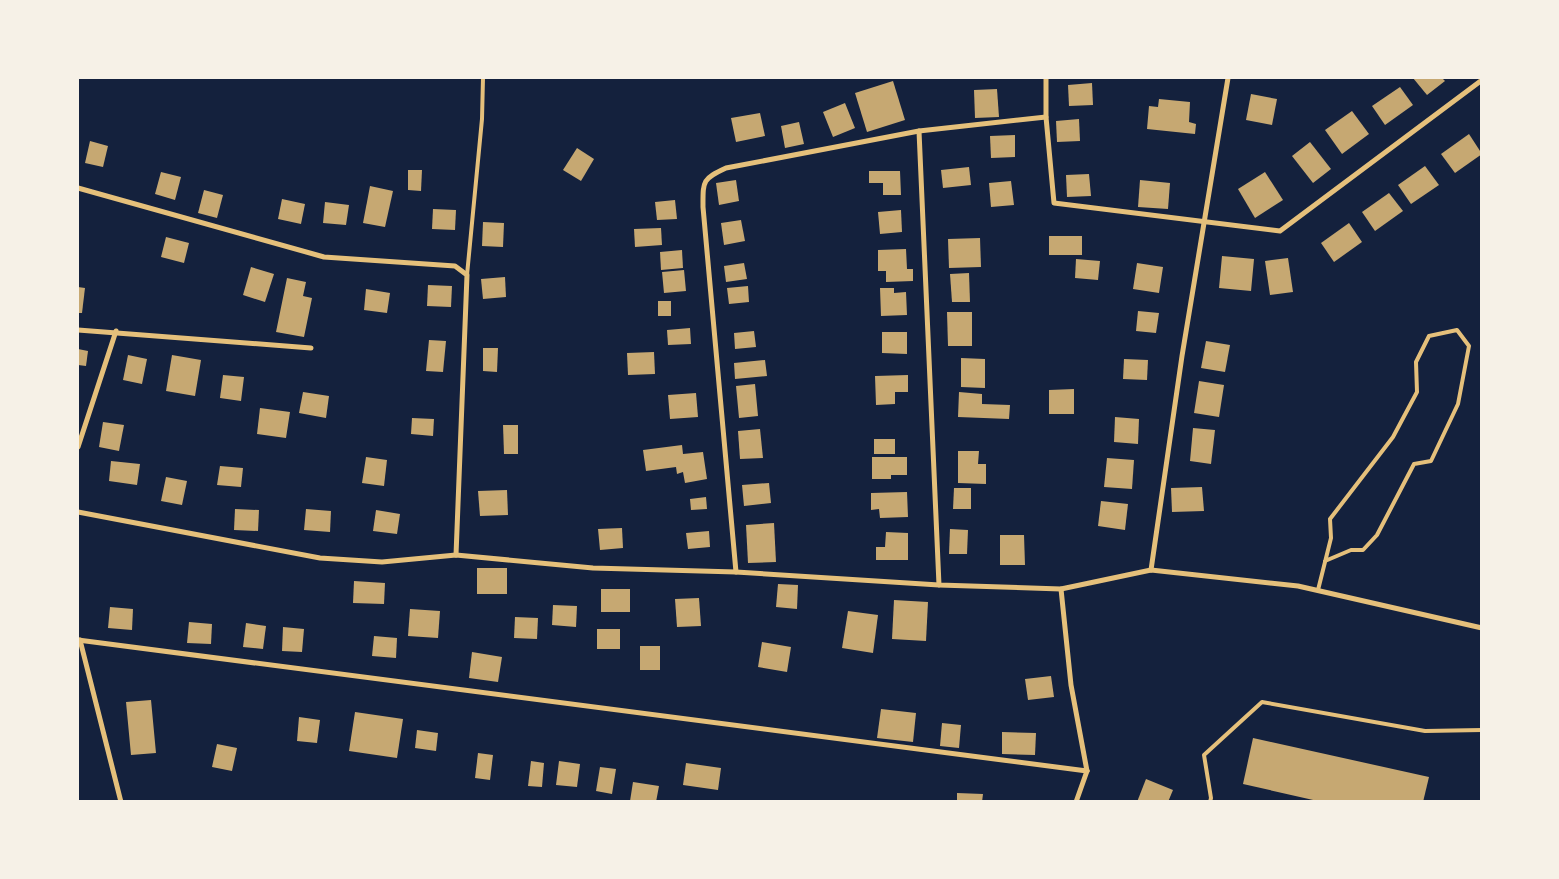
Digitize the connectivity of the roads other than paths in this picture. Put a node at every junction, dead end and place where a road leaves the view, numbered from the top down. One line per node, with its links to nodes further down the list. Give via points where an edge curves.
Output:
1 (483, 78): 9 (lane)
2 (1046, 78): 5 (street)
3 (1228, 78): 8 (street)
4 (1482, 80): 8 (street, via 1280,231)
5 (1046, 117): 6 (street); 8 (street, via 1054,203)
6 (920, 131): 18 (street, via 726,168 710,175 703,187); 19 (street)
7 (78, 188): 9 (street, via 324,257 455,266)
8 (1204, 223): 17 (street)
9 (467, 275): 15 (street)
10 (78, 330): 11 (street)
11 (116, 331): 12 (street); 13 (street)
12 (310, 348)
13 (78, 447)
14 (78, 512): 15 (street, via 320,558 382,562)
15 (456, 555): 18 (street, via 593,568)
16 (1325, 560): 16 (lane, via 1330,519 1393,437 1417,392 1416,362 1429,336 1457,330 1469,346 1458,404 1431,461 1414,464 1377,535 1363,550 1351,550); 21 (lane)
17 (1151, 570): 20 (street); 21 (street)
18 (736, 572): 19 (street)
19 (939, 585): 20 (street)
20 (1061, 589): 25 (street, via 1071,685)
21 (1318, 590): 22 (street)
22 (1482, 628)
23 (79, 640): 25 (street); 26 (street)
24 (1482, 730): 28 (lane, via 1425,731 1262,702 1204,755)
25 (1087, 771): 27 (street)
26 (121, 802)
27 (1076, 802)
28 (1210, 802)

